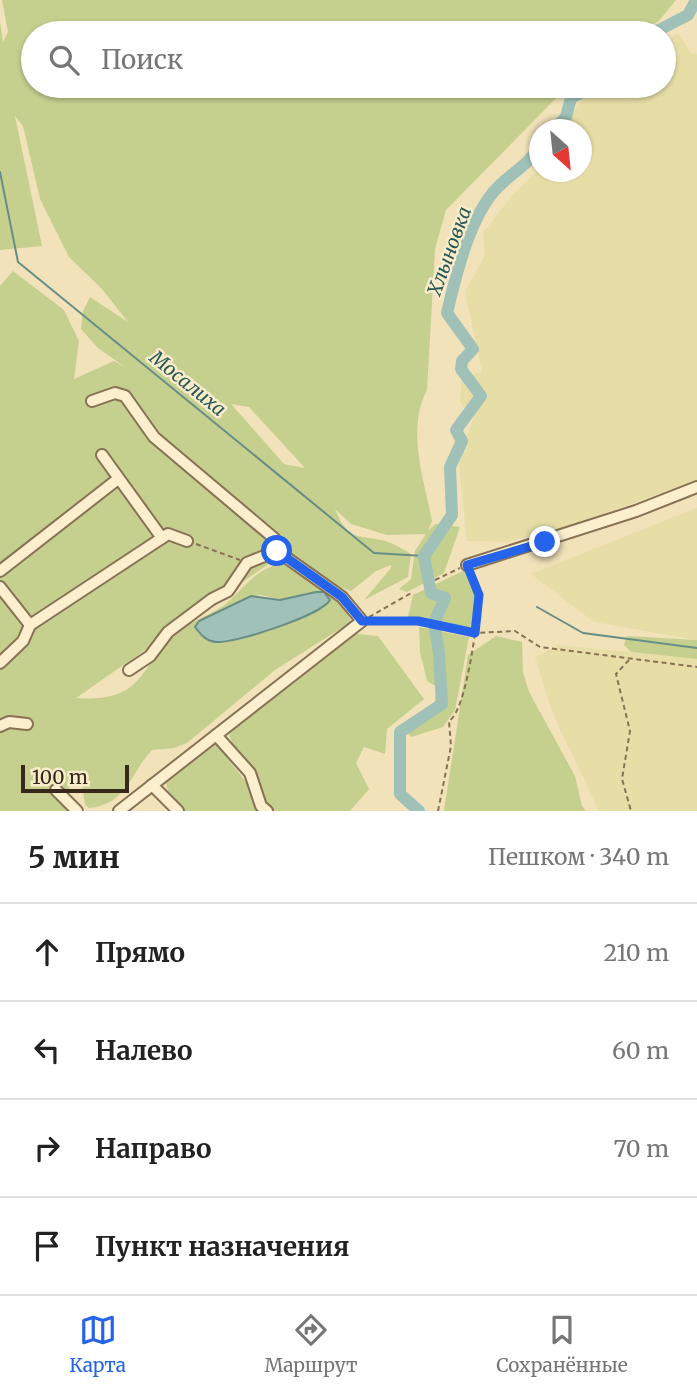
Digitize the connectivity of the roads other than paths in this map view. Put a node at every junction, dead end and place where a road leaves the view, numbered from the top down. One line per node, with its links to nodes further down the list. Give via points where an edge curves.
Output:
1 (92, 401): 7 (street, via 115,393 125,396 154,437 275,539)
2 (102, 455): 3 (street)
3 (118, 479): 5 (street); 9 (street)
4 (697, 487): 8 (street, via 636,512)
5 (162, 538): 6 (street, via 168,534); 11 (street)
6 (187, 541)
7 (277, 551): 13 (street, via 247,563 228,591 168,632 150,656); 16 (street, via 342,597 362,621)
8 (467, 565)
9 (0, 571)
10 (0, 587): 11 (street)
11 (30, 625): 12 (street, via 23,641)
12 (0, 663)
13 (129, 670)
14 (27, 724): 15 (street)
15 (0, 726)
16 (216, 735): 17 (street); 22 (street, via 250,774)
17 (152, 785): 20 (street); 21 (street)
18 (56, 790): 19 (street)
19 (77, 811)
20 (119, 811)
21 (177, 811)
22 (267, 811)

